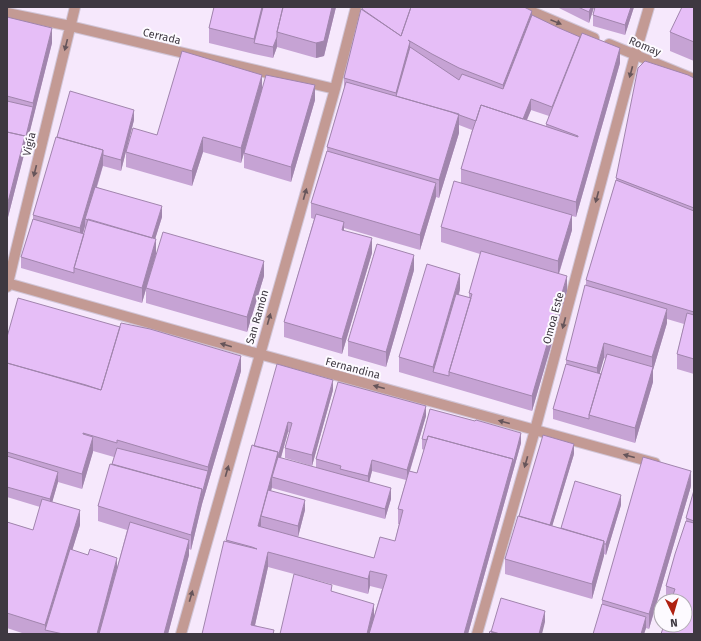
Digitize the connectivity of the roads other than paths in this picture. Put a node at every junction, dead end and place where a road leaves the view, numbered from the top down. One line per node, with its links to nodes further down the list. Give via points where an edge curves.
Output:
1 (75, 7): 6 (street, Vigía)
2 (356, 7): 9 (street, San Ramón)
3 (520, 7): 7 (street, Romay, one-way to 7)
4 (649, 7): 7 (street, Omoa Este)
5 (7, 13): 6 (street, Cerrada)
6 (70, 26): 9 (street, Cerrada); 10 (street, Vigía, one-way to 10)
7 (635, 54): 8 (street, Romay); 12 (street, Omoa Este, one-way to 12)
8 (694, 79)
9 (335, 90): 11 (street, San Ramón, one-way to 9)
10 (7, 284): 11 (street, Fernandina, one-way to 10)
11 (259, 354): 12 (street, Fernandina, one-way to 11); 14 (street, San Ramón, one-way to 11)
12 (535, 430): 13 (street, Fernandina, one-way to 12); 15 (street, Omoa Este, one-way to 15)
13 (664, 465)
14 (181, 634)
15 (477, 634)

